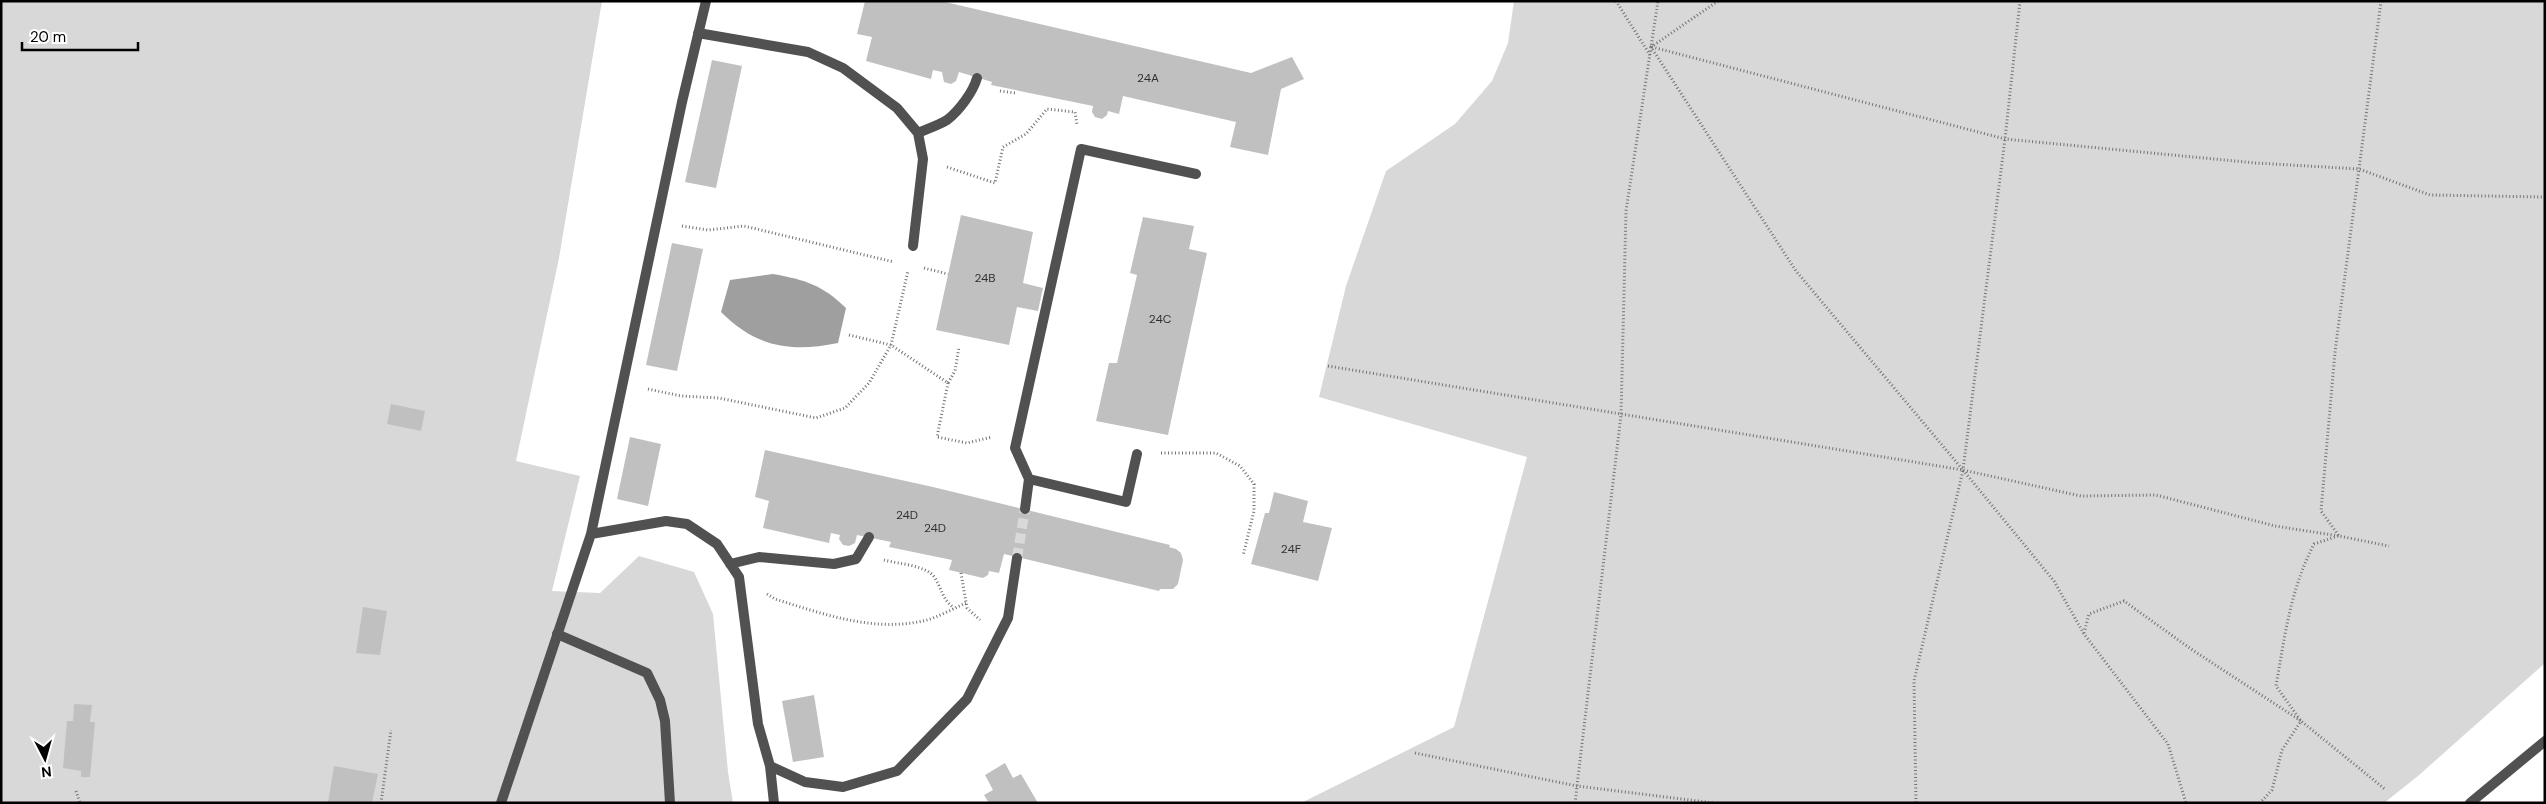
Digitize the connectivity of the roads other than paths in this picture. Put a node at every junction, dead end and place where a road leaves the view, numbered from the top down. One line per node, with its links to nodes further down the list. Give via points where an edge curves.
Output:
1 (706, 1): 2 (street)
2 (698, 33): 4 (street, via 808,52 843,68 897,108); 10 (street)
3 (977, 78): 4 (street, via 959,108 947,120)
4 (918, 133): 6 (street, via 922,159)
5 (1196, 174): 8 (street, via 1081,149 1015,448)
6 (914, 246)
7 (1136, 454): 8 (street, via 1126,502)
8 (1029, 479): 9 (street)
9 (1025, 509)
10 (591, 534): 13 (street, via 666,521 687,524 717,544); 14 (street)
11 (869, 537): 13 (street, via 856,560 834,564 759,557)
12 (1017, 558): 16 (street, via 1008,618 967,699 897,771 843,787 805,782)
13 (730, 564): 16 (street, via 739,577 758,724)
14 (557, 634): 17 (street); 18 (street, via 647,673 660,700 665,721)
15 (2545, 741): 20 (street)
16 (770, 766): 19 (street)
17 (501, 803)
18 (670, 803)
19 (774, 803)
20 (2470, 803)

